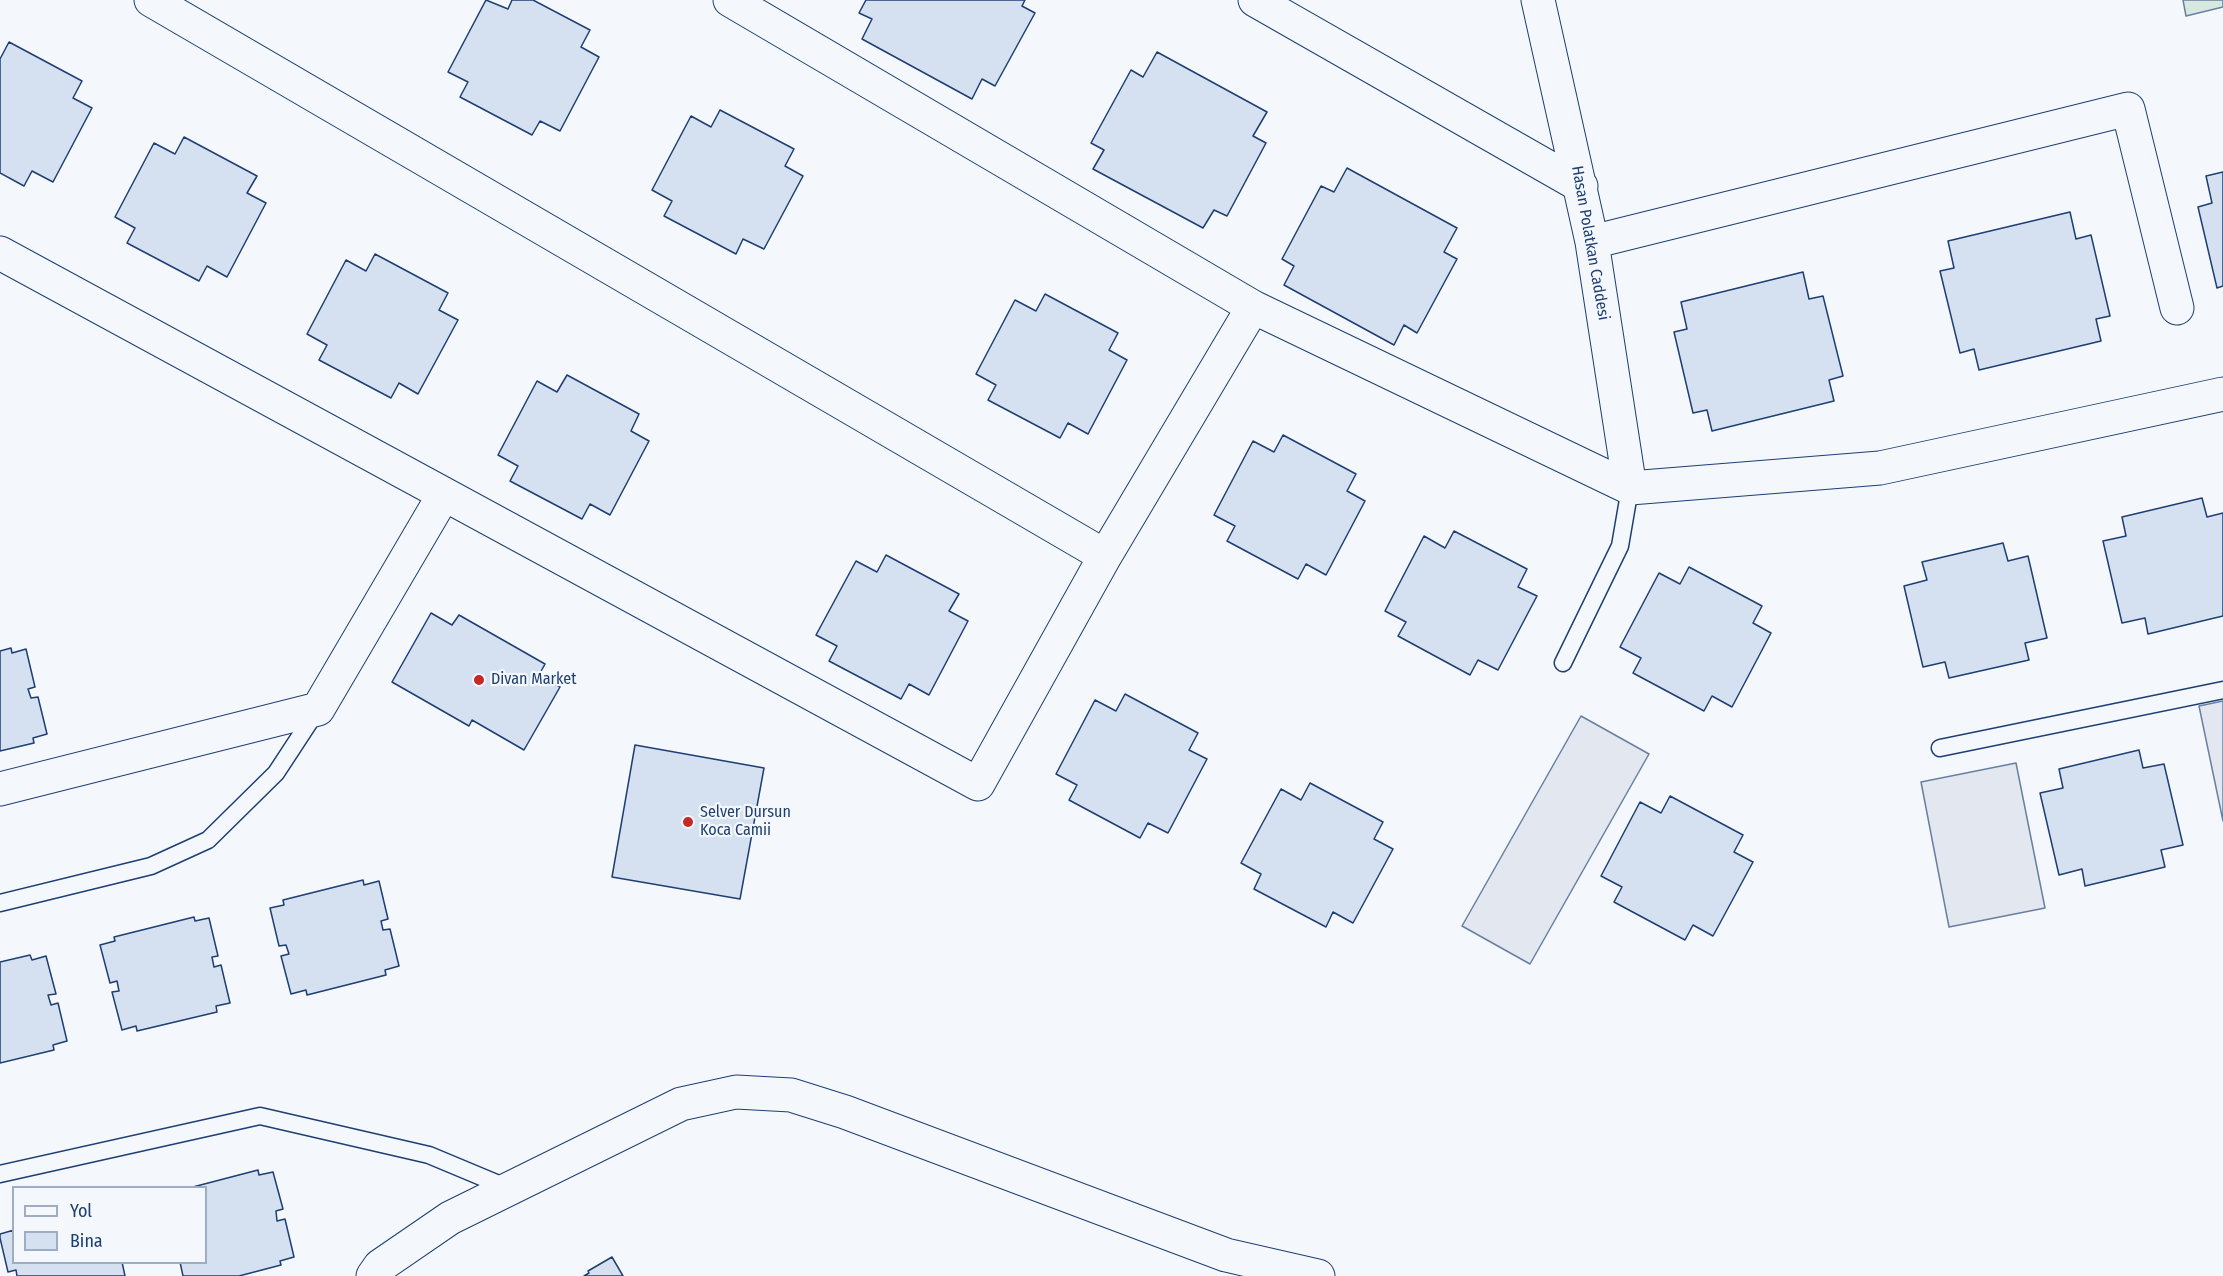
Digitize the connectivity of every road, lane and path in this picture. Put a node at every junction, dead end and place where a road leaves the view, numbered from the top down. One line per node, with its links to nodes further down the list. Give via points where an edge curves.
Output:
1 (151, 0): 13 (street)
2 (730, 0): 8 (street)
3 (1255, 0): 5 (street)
4 (1538, 0): 5 (street, Hasan Polatkan Caddesi)
5 (1581, 186): 6 (street, Hasan Polatkan Caddesi)
6 (1592, 242): 9 (street, via 2128,110); 11 (street, Hasan Polatkan Caddesi)
7 (0, 254): 12 (street)
8 (1253, 308): 11 (street); 13 (street)
9 (2176, 308)
10 (2223, 394): 11 (street, via 1880,468)
11 (1630, 488): 14 (lane, via 1620,546)
12 (443, 496): 13 (street, via 978,784); 16 (street)
13 (1106, 556)
14 (1563, 663)
15 (2223, 690): 17 (lane)
16 (318, 709): 18 (street); 19 (lane, via 276,773 208,840 151,866)
17 (1940, 748)
18 (0, 789)
19 (0, 903)
20 (0, 1174): 21 (lane, via 260,1116 429,1155)
21 (509, 1189): 22 (street, via 450,1218 380,1266); 23 (street, via 681,1104 736,1092 791,1095 1226,1255)
22 (373, 1276)
23 (1318, 1276)

